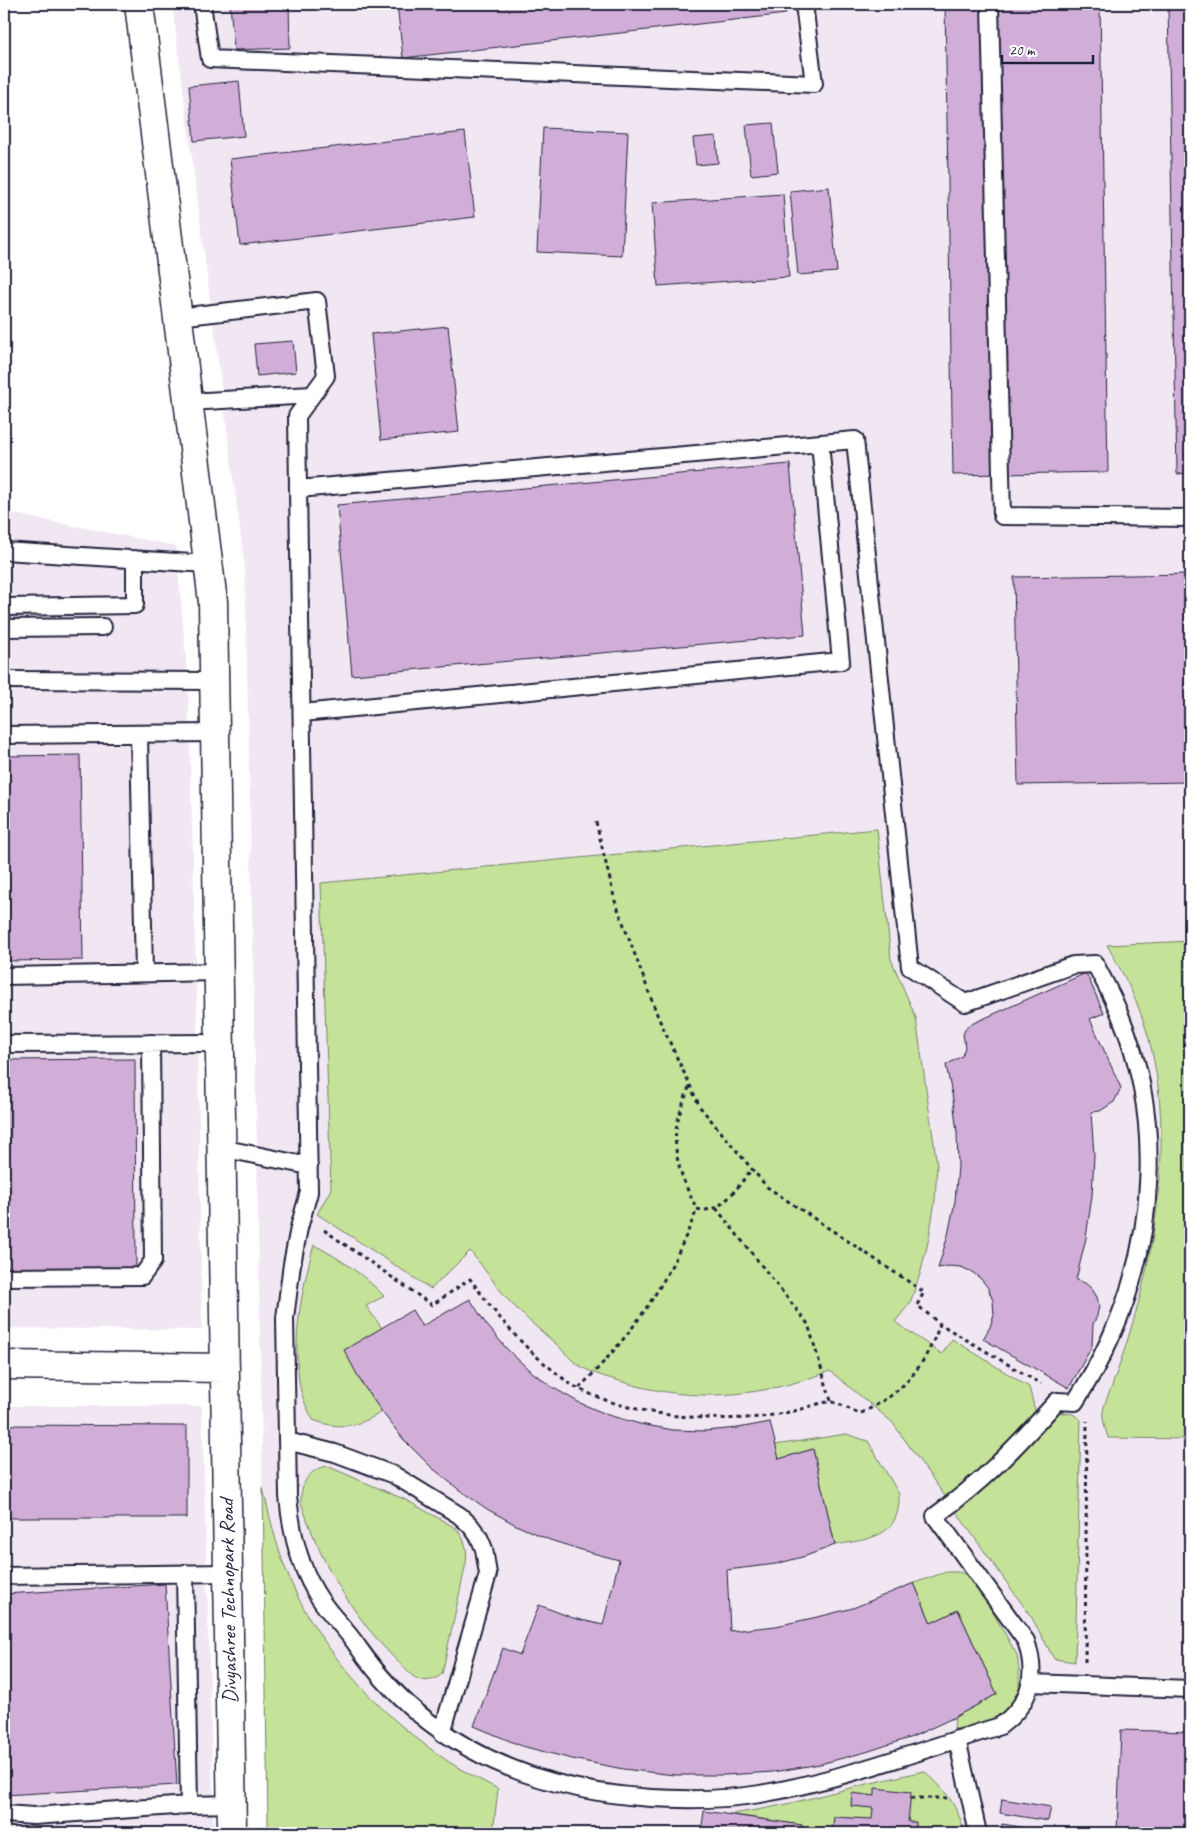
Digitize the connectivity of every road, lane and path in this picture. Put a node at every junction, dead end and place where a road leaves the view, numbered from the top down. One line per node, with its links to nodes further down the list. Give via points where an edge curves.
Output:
1 (139, 4): 5 (street, Divyashree Technopark Road)
2 (202, 4): 3 (lane, via 210,59 814,84)
3 (804, 4)
4 (990, 4): 10 (lane, via 1002,516)
5 (178, 317): 6 (lane, via 317,301 326,376); 7 (street, Divyashree Technopark Road)
6 (312, 396): 7 (lane); 9 (lane, via 297,416)
7 (188, 402): 13 (street, Divyashree Technopark Road)
8 (820, 443): 9 (lane); 19 (lane, via 841,661); 44 (lane, via 855,440 910,967 964,1003 1073,965 1094,964 1120,1014 1138,1068 1148,1124 1149,1161 1142,1234 1124,1305 1094,1372)
9 (298, 489): 19 (lane)
10 (1190, 518)
11 (4, 551): 12 (lane)
12 (135, 559): 13 (lane); 14 (lane, via 136,605)
13 (208, 564): 18 (street, Divyashree Technopark Road, via 213,602)
14 (4, 607)
15 (103, 627): 16 (lane)
16 (4, 628)
17 (4, 680): 18 (lane)
18 (214, 681): 20 (street, Divyashree Technopark Road)
19 (302, 713): 32 (lane)
20 (215, 733): 21 (lane); 24 (street, Divyashree Technopark Road)
21 (139, 734): 22 (lane); 25 (lane)
22 (4, 735)
23 (596, 822): 30 (path, via 615,901 658,1017)
24 (219, 972): 25 (lane); 28 (street, Divyashree Technopark Road)
25 (144, 973): 26 (lane)
26 (4, 976)
27 (150, 1043): 28 (lane); 29 (lane); 37 (lane, via 153,1261 142,1276)
28 (220, 1043): 31 (street, Divyashree Technopark Road)
29 (4, 1044)
30 (690, 1086): 33 (path, via 700,1107); 35 (path, via 678,1118 676,1140 682,1178)
31 (221, 1148): 32 (lane); 40 (street, Divyashree Technopark Road)
32 (309, 1166): 36 (lane, via 309,1192)
33 (752, 1169): 34 (path); 38 (path, via 767,1187 924,1292 917,1305)
34 (716, 1208): 35 (path); 42 (path, via 808,1324)
35 (697, 1209): 41 (path, via 682,1247 655,1297 608,1360)
36 (303, 1216): 41 (path, via 432,1305 470,1279 514,1335); 45 (lane, via 285,1318)
37 (4, 1277)
38 (940, 1324): 42 (path, via 922,1364 894,1394 859,1414); 43 (path, via 1040,1382)
39 (4, 1365): 40 (street)
40 (225, 1368): 47 (street, Divyashree Technopark Road)
41 (579, 1388): 42 (path, via 631,1407 693,1418 763,1416)
42 (831, 1401)
43 (1057, 1401): 44 (lane); 49 (lane, via 988,1475 935,1516 1026,1641 1032,1661)
44 (1075, 1402): 50 (path, via 1087,1418)
45 (287, 1441): 52 (lane, via 290,1523 306,1576 334,1619 392,1690); 52 (lane, via 334,1453 394,1475 460,1515 479,1537 488,1574)
46 (185, 1573): 47 (lane); 48 (lane); 57 (lane)
47 (228, 1573): 56 (street, Divyashree Technopark Road)
48 (4, 1576)
49 (1031, 1683): 50 (lane); 53 (lane, via 1027,1696 1011,1718 1000,1726)
50 (1084, 1685): 51 (lane)
51 (1190, 1689)
52 (442, 1733): 53 (lane, via 474,1753 543,1780 585,1790 669,1799 712,1799 794,1787)
53 (957, 1739): 54 (lane)
54 (970, 1797): 55 (path); 60 (lane)
55 (911, 1798)
56 (231, 1804): 57 (lane); 59 (street, Divyashree Technopark Road)
57 (190, 1805): 58 (lane, via 34,1816)
58 (4, 1814)
59 (234, 1833)
60 (978, 1833)

